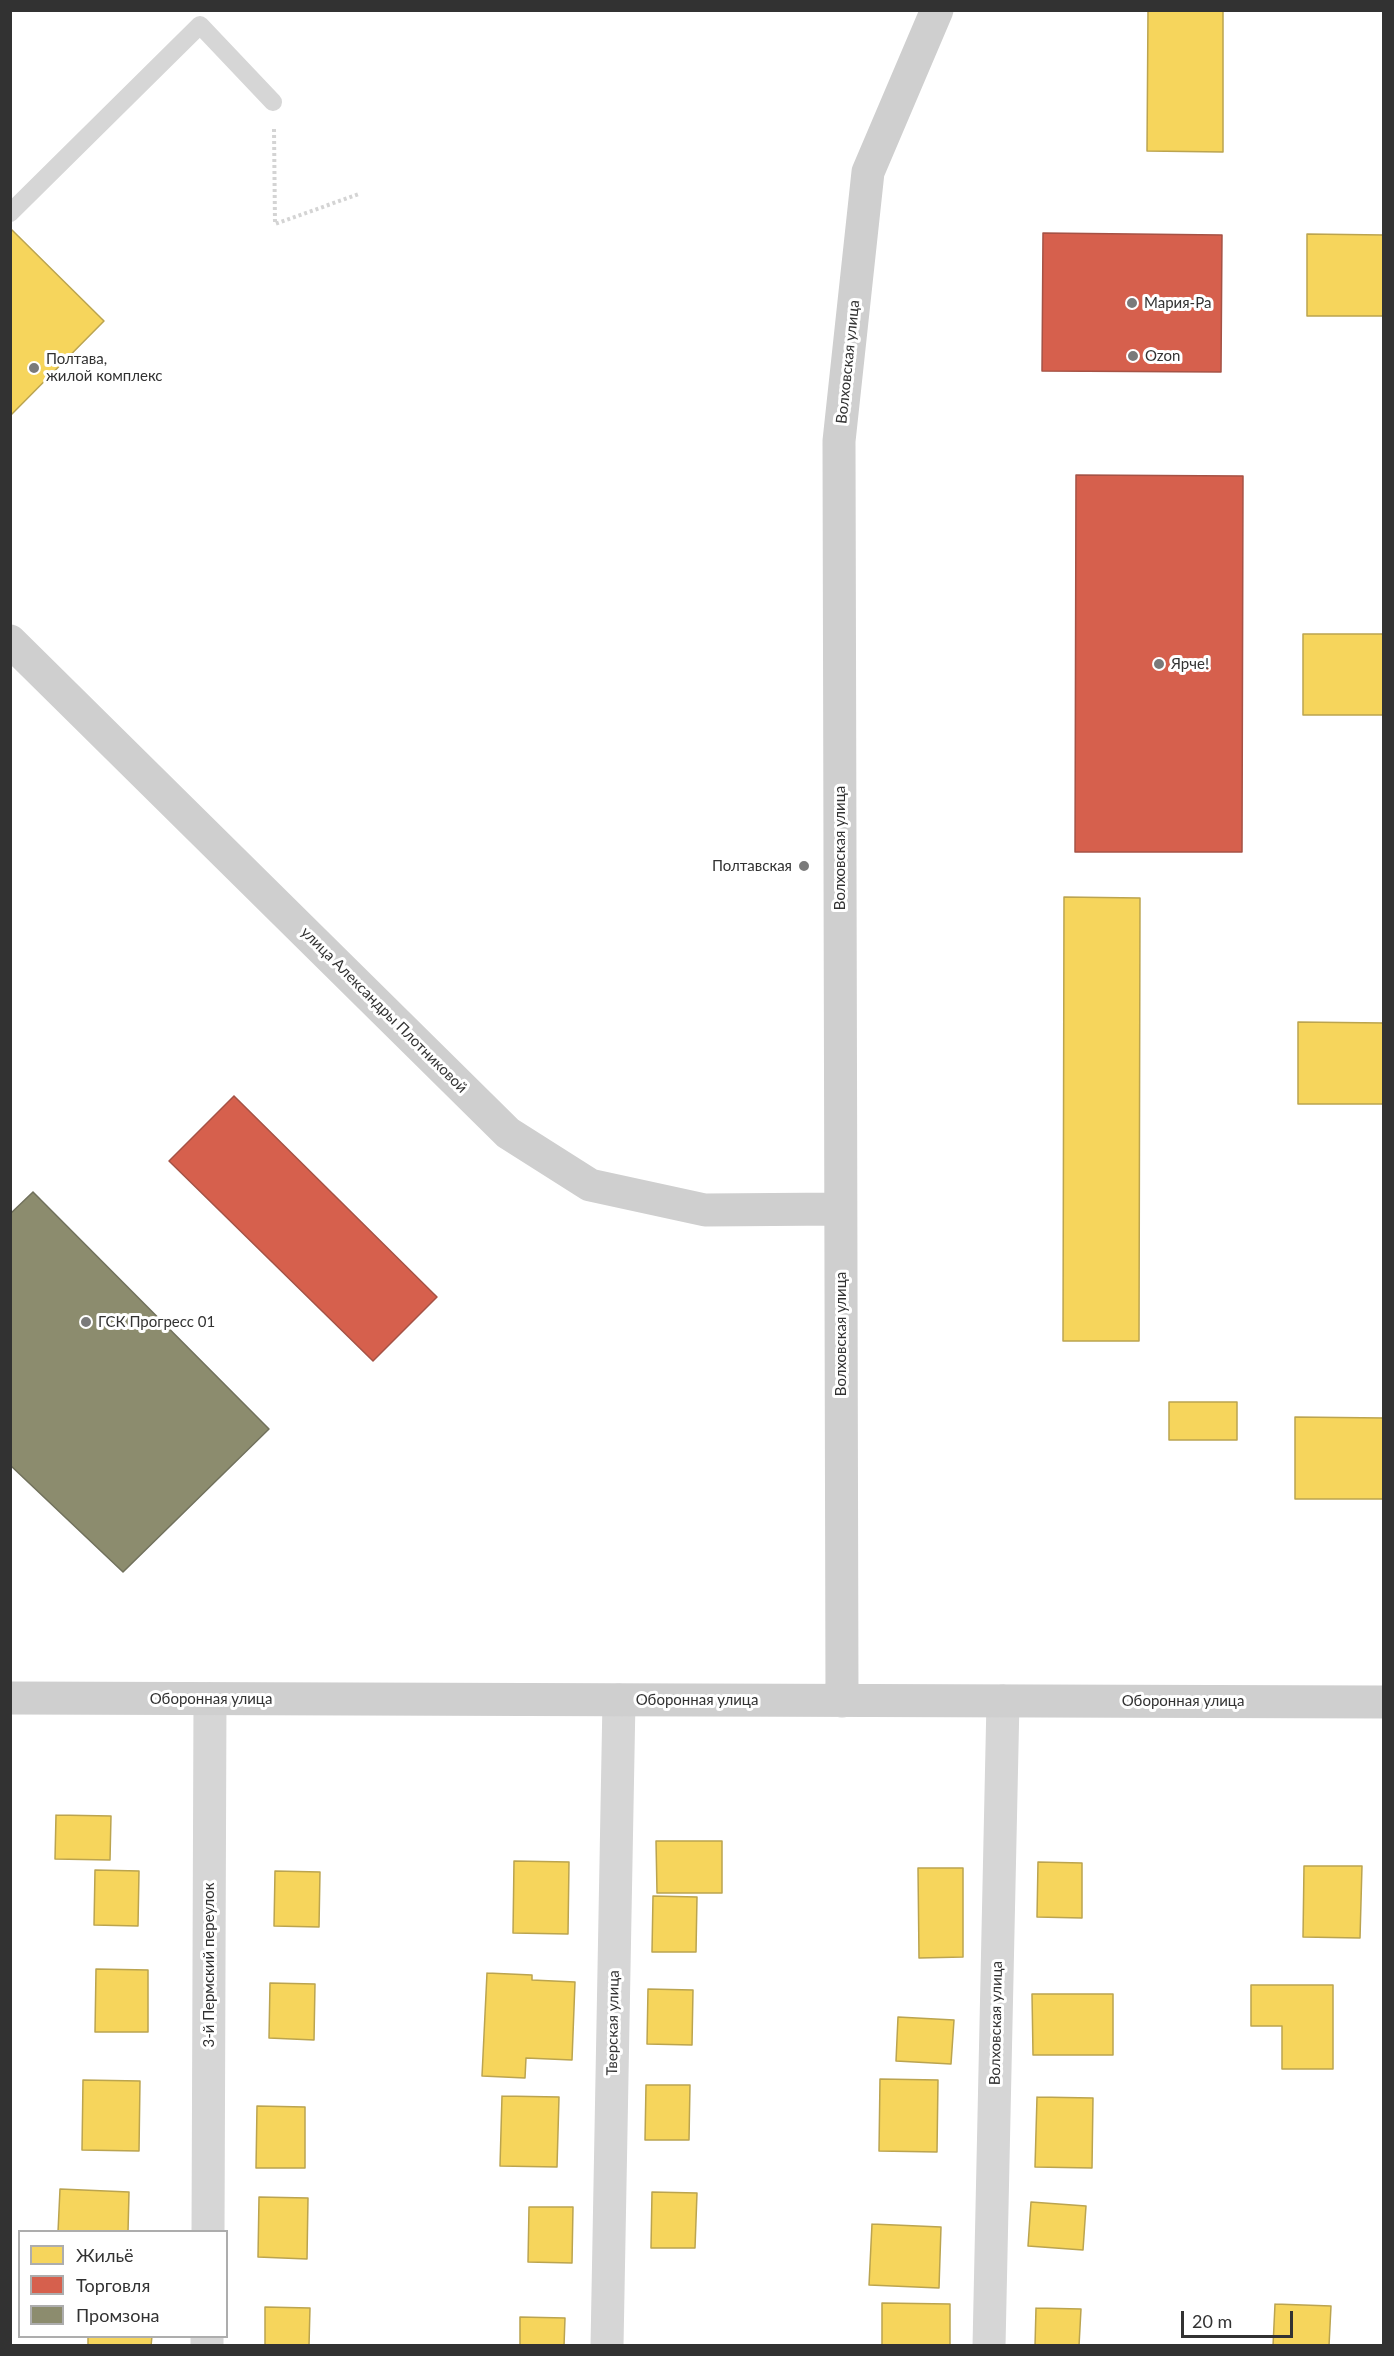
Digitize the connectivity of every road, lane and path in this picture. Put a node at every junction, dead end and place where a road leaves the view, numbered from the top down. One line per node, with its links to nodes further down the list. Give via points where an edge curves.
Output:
1 (937, 10): 6 (main road, Волховская улица, via 868,172 839,441)
2 (273, 102): 3 (path, via 274,224); 4 (lane, via 200,25)
3 (359, 194)
4 (10, 213)
5 (10, 641): 6 (main road, улица Александры Плотниковой, via 508,1133 590,1185 705,1210)
6 (840, 1209): 10 (main road, Волховская улица)
7 (10, 1698): 8 (main road, Оборонная улица)
8 (210, 1699): 9 (main road, Оборонная улица); 13 (street, 3-й Пермский переулок)
9 (619, 1700): 10 (main road, Оборонная улица); 14 (street, Тверская улица)
10 (842, 1701): 11 (main road, Оборонная улица)
11 (1003, 1701): 12 (main road, Оборонная улица); 15 (street, Волховская улица)
12 (1383, 1702)
13 (208, 2230)
14 (607, 2346)
15 (989, 2346)

